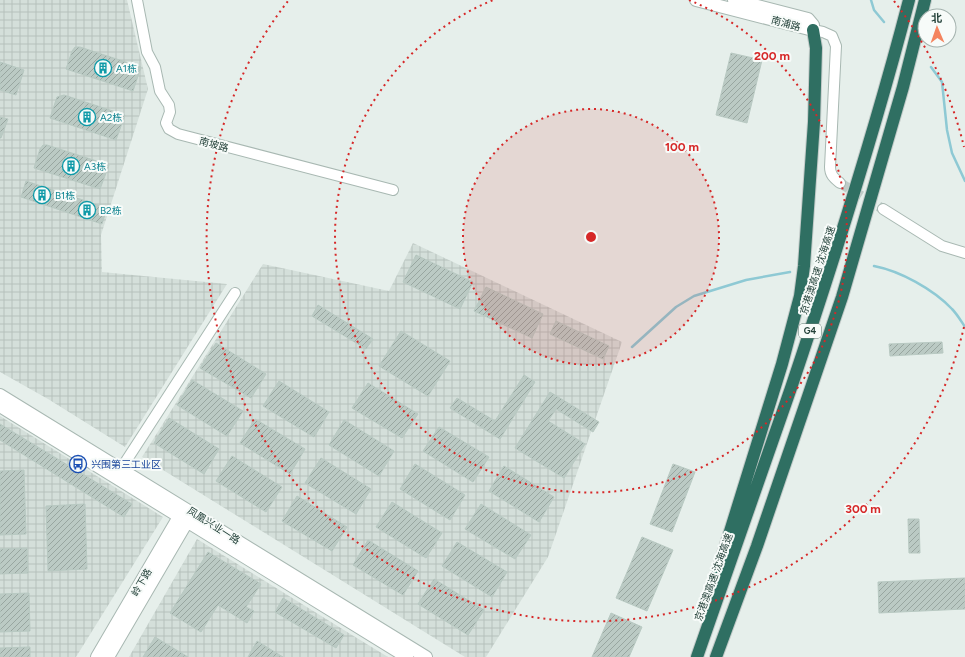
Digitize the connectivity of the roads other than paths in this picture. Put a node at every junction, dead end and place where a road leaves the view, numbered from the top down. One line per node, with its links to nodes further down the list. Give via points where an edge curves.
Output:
1 (137, 0): 8 (street, 南坡路, via 147,52 155,67 160,91 169,104 170,112 166,123 170,129 178,134)
2 (696, 0): 6 (street, 南浦路)
3 (734, 0): 6 (street, 南浦路, via 808,19)
4 (909, 0): 21 (highway, 京港澳高速 沈海高速 / G4, via 887,84 823,292 739,542)
5 (925, 0): 22 (highway, G4, via 903,87 842,297 757,546)
6 (813, 30): 7 (street, via 832,36 836,46 830,173); 20 (highway, via 816,48 814,122 800,296 782,364)
7 (840, 183)
8 (393, 190)
9 (883, 209): 10 (street, via 942,246)
10 (965, 253)
11 (235, 293): 14 (street)
12 (0, 395): 14 (street, 凤凰兴业一路)
13 (0, 406): 14 (street, 凤凰兴业一路)
14 (119, 473): 15 (street, 凤凰兴业一路)
15 (186, 514): 16 (street, 岭下路); 17 (street, 岭下路); 18 (street, 凤凰兴业一路); 19 (street, 凤凰兴业一路)
16 (97, 657)
17 (108, 657)
18 (407, 657)
19 (426, 657)
20 (691, 657)
21 (697, 657)
22 (716, 657)

